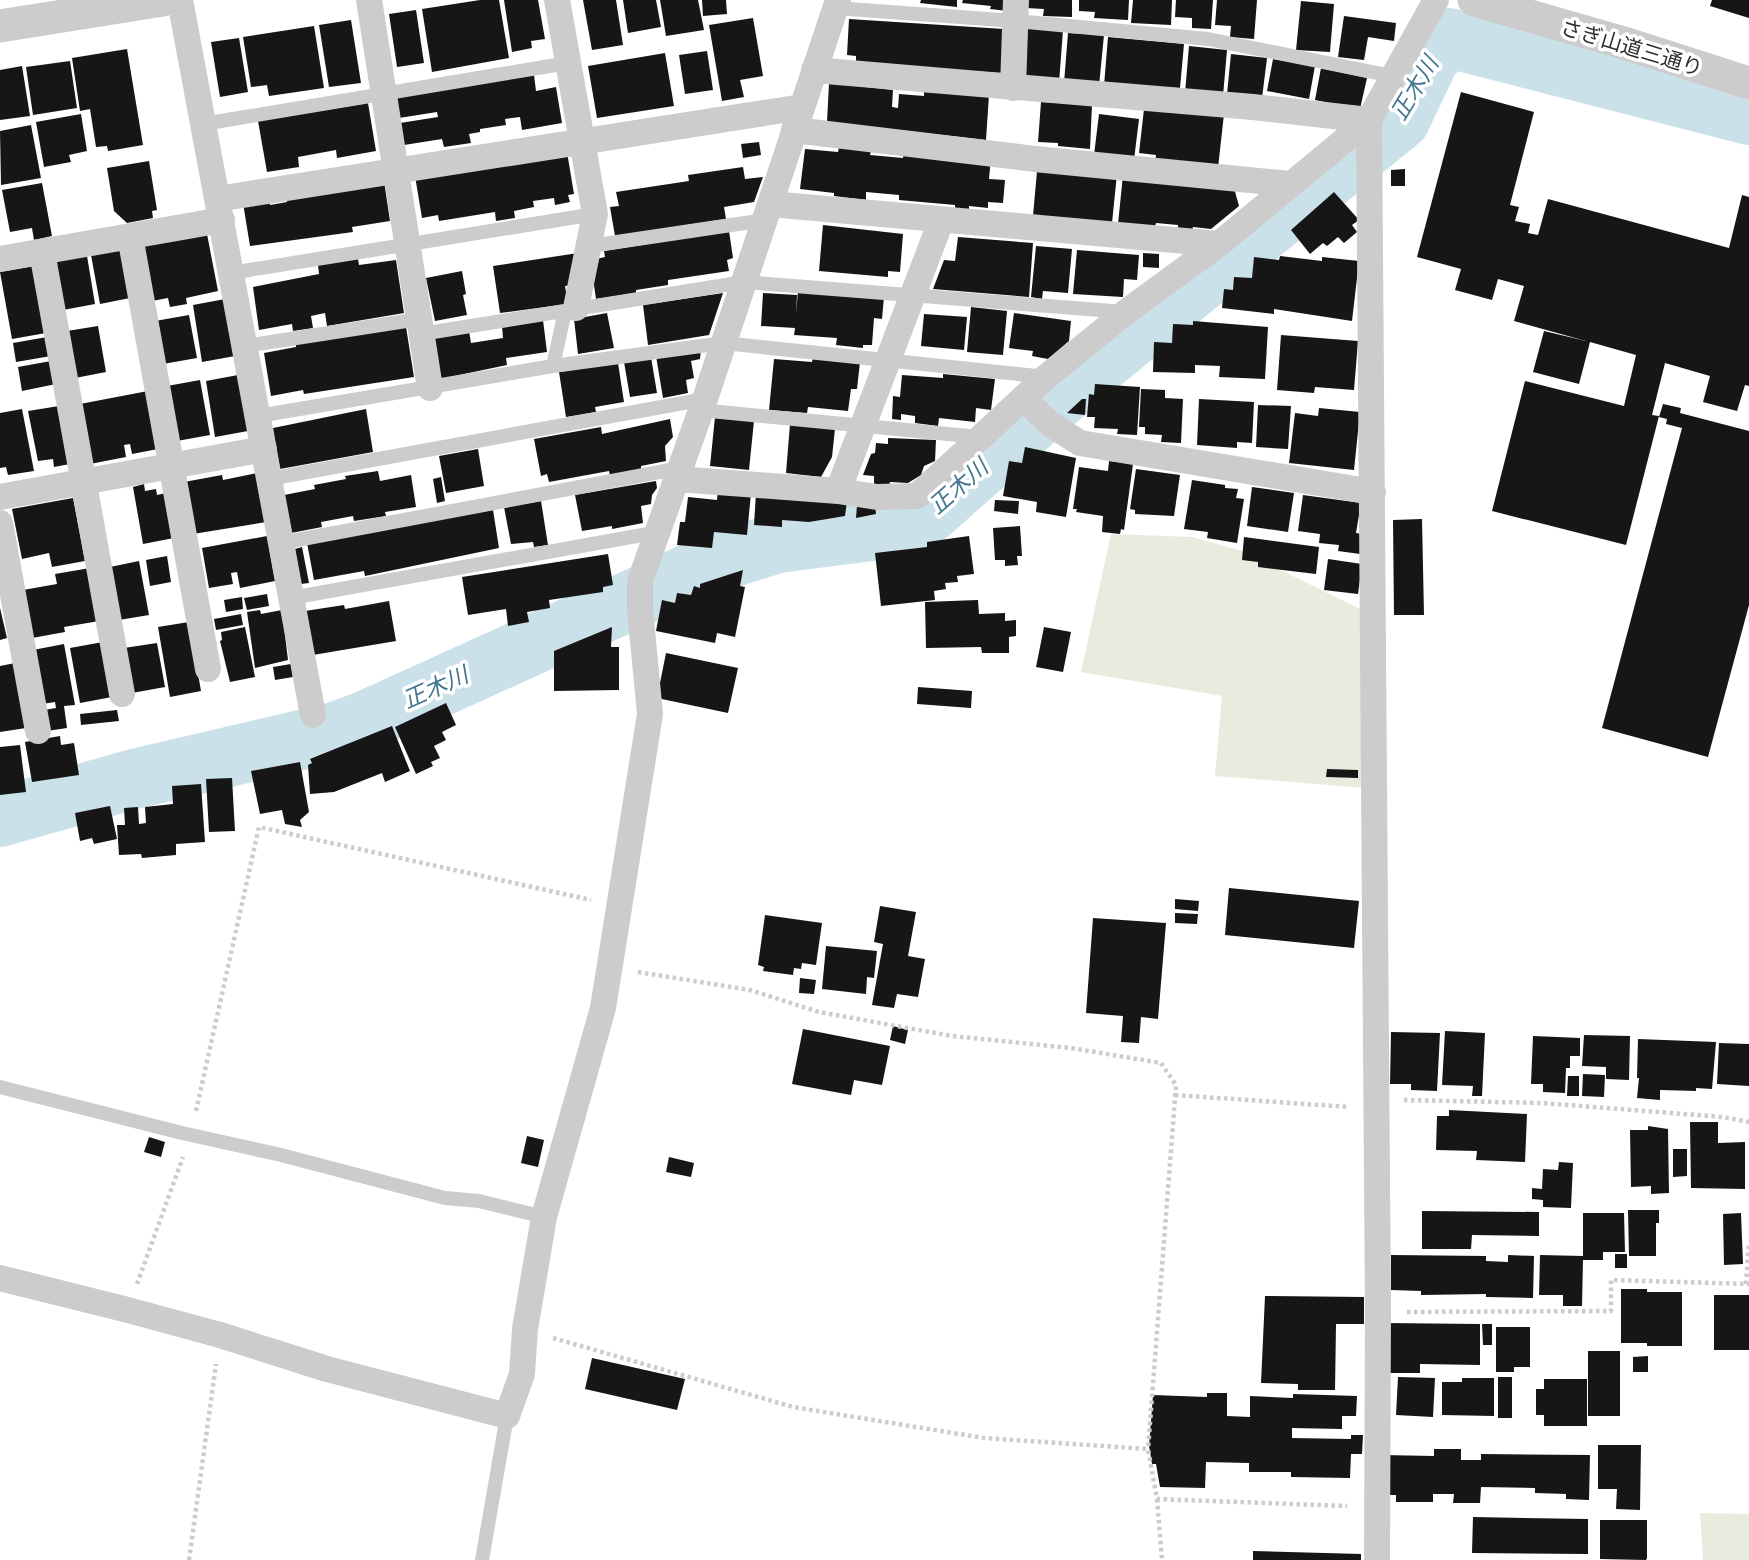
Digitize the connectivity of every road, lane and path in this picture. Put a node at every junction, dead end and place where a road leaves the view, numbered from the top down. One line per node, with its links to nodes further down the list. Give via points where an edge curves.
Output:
1 (163, 0): 9 (street)
2 (180, 0): 17 (street)
3 (369, 0): 15 (street)
4 (557, 0): 10 (street)
5 (1436, 0): 12 (street)
6 (1474, 0): 13 (street, さぎ山道三通り)
7 (836, 4): 8 (lane); 11 (street)
8 (1016, 10): 12 (lane, via 1208,39); 14 (street)
9 (0, 26)
10 (568, 63): 15 (lane); 19 (street)
11 (814, 70): 14 (street); 16 (street)
12 (1392, 76): 18 (street)
13 (1749, 83)
14 (1013, 88): 18 (street, via 1253,107)
15 (384, 94): 17 (lane); 20 (street)
16 (798, 119): 19 (street); 21 (street, via 1035,159); 23 (street)
17 (203, 124): 22 (street)
18 (1369, 124): 21 (street); 55 (street)
19 (582, 142): 20 (street); 24 (street)
20 (396, 170): 22 (street); 28 (street)
21 (1290, 184): 27 (street)
22 (219, 209): 26 (street); 32 (street)
23 (767, 212): 25 (street); 29 (lane); 33 (street)
24 (595, 215): 28 (lane); 29 (street)
25 (941, 220): 27 (street); 34 (street)
26 (130, 236): 30 (street); 50 (street)
27 (1219, 244): 36 (street)
28 (407, 245): 32 (lane); 37 (street)
29 (590, 246): 35 (street)
30 (42, 252): 31 (street); 53 (street)
31 (0, 259)
32 (231, 273): 39 (street)
33 (744, 282): 34 (lane); 35 (lane); 38 (street)
34 (912, 295): 36 (lane); 40 (street)
35 (571, 310): 37 (lane); 41 (lane)
36 (1126, 312): 42 (street)
37 (420, 326): 39 (lane); 43 (street)
38 (723, 343): 40 (lane); 41 (lane); 45 (street)
39 (245, 346): 46 (street)
40 (888, 360): 42 (lane); 47 (street)
41 (553, 366): 43 (lane)
42 (1046, 377): 44 (street)
43 (430, 388): 46 (lane)
44 (1027, 401): 48 (street); 55 (street, via 1050,424 1080,443)
45 (703, 404): 47 (lane); 51 (street); 52 (lane)
46 (258, 416): 49 (street)
47 (863, 426): 48 (lane); 54 (street)
48 (979, 437): 54 (street, via 917,496 877,497)
49 (264, 449): 50 (street); 52 (street)
50 (172, 466): 53 (street); 61 (street)
51 (679, 473): 54 (street); 58 (street); 59 (lane)
52 (270, 480): 59 (street)
53 (84, 482): 56 (street); 62 (street)
54 (838, 491)
55 (1373, 492): 69 (street)
56 (0, 497)
57 (0, 523): 64 (street)
58 (659, 532): 60 (lane); 65 (street, via 640,581 650,714)
59 (281, 543): 60 (street)
60 (291, 598): 63 (street)
61 (208, 669)
62 (122, 694)
63 (313, 715)
64 (38, 731)
65 (620, 906): 66 (street); 71 (path, via 259,827)
66 (610, 967): 68 (path, via 750,990 819,1012 952,1036 1161,1063 1176,1085); 72 (street, via 603,1008)
67 (0, 1087): 71 (lane)
68 (1175, 1095): 69 (path); 81 (path)
69 (1377, 1104): 70 (path, via 1542,1103); 77 (street)
70 (1749, 1122)
71 (190, 1135): 72 (lane, via 445,1198); 76 (path)
72 (544, 1217): 78 (street)
73 (1749, 1242): 75 (path)
74 (0, 1278): 76 (street)
75 (1747, 1284): 77 (path, via 1611,1280 1611,1311)
76 (128, 1310): 79 (street)
77 (1378, 1312): 83 (street)
78 (525, 1329): 80 (street, via 522,1374); 81 (path, via 793,1407 984,1438)
79 (220, 1335): 80 (street, via 327,1370); 84 (path)
80 (507, 1416): 85 (lane)
81 (1148, 1449): 82 (path)
82 (1157, 1499): 83 (path); 86 (path)
83 (1377, 1507): 87 (street)
84 (189, 1560)
85 (481, 1560)
86 (1162, 1560)
87 (1377, 1560)

